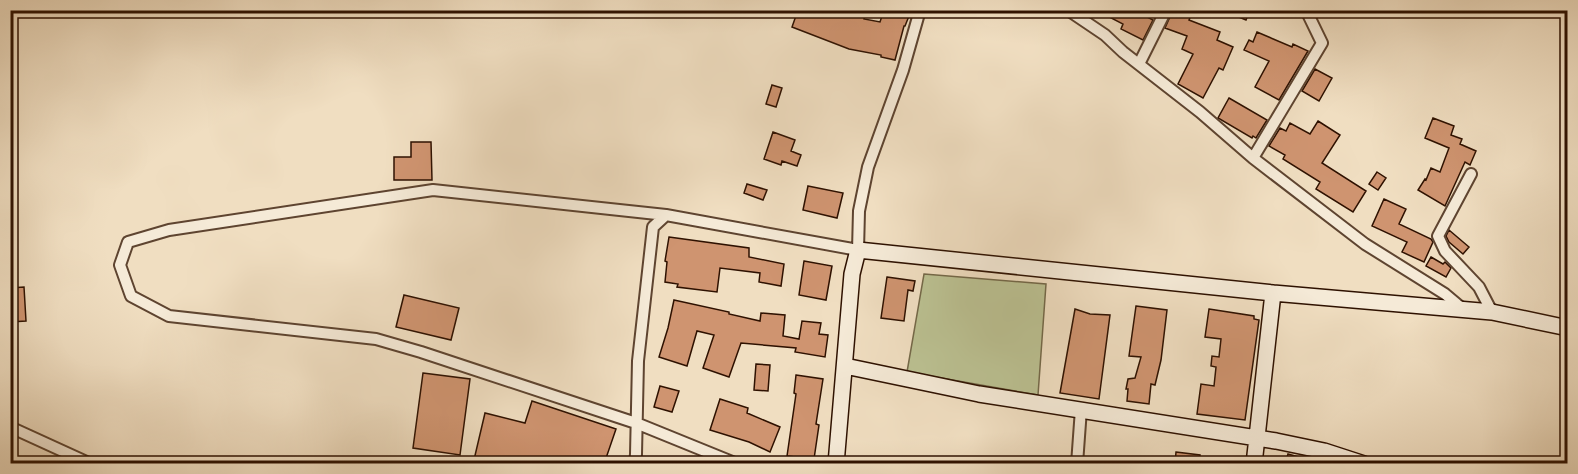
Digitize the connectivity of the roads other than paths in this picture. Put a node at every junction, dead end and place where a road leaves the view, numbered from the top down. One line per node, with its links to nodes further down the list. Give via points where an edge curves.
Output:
1 (920, 10): 9 (street, via 868,167 859,211)
2 (1166, 10): 5 (street)
3 (1306, 10): 6 (street, via 1322,43)
4 (1072, 12): 5 (street)
5 (1139, 64): 6 (street)
6 (1253, 158): 11 (street, via 1365,244)
7 (1471, 174): 12 (street, via 1438,236 1445,251 1479,287)
8 (666, 215): 9 (street); 16 (street, via 653,227 638,361); 16 (street, via 433,190 169,230 128,242 120,265 131,296 169,316 376,339)
9 (858, 250): 10 (street); 14 (street, via 852,274)
10 (1273, 293): 11 (street); 18 (street)
11 (1464, 310): 12 (street)
12 (1492, 312): 13 (street)
13 (1568, 328)
14 (845, 366): 15 (street); 22 (street)
15 (1081, 409): 18 (street); 23 (street)
16 (636, 423): 20 (street); 21 (street)
17 (10, 427): 19 (street)
18 (1257, 438): 24 (street); 25 (street, via 1324,451)
19 (91, 464)
20 (635, 464)
21 (737, 464)
22 (836, 464)
23 (1077, 464)
24 (1254, 464)
25 (1364, 464)

